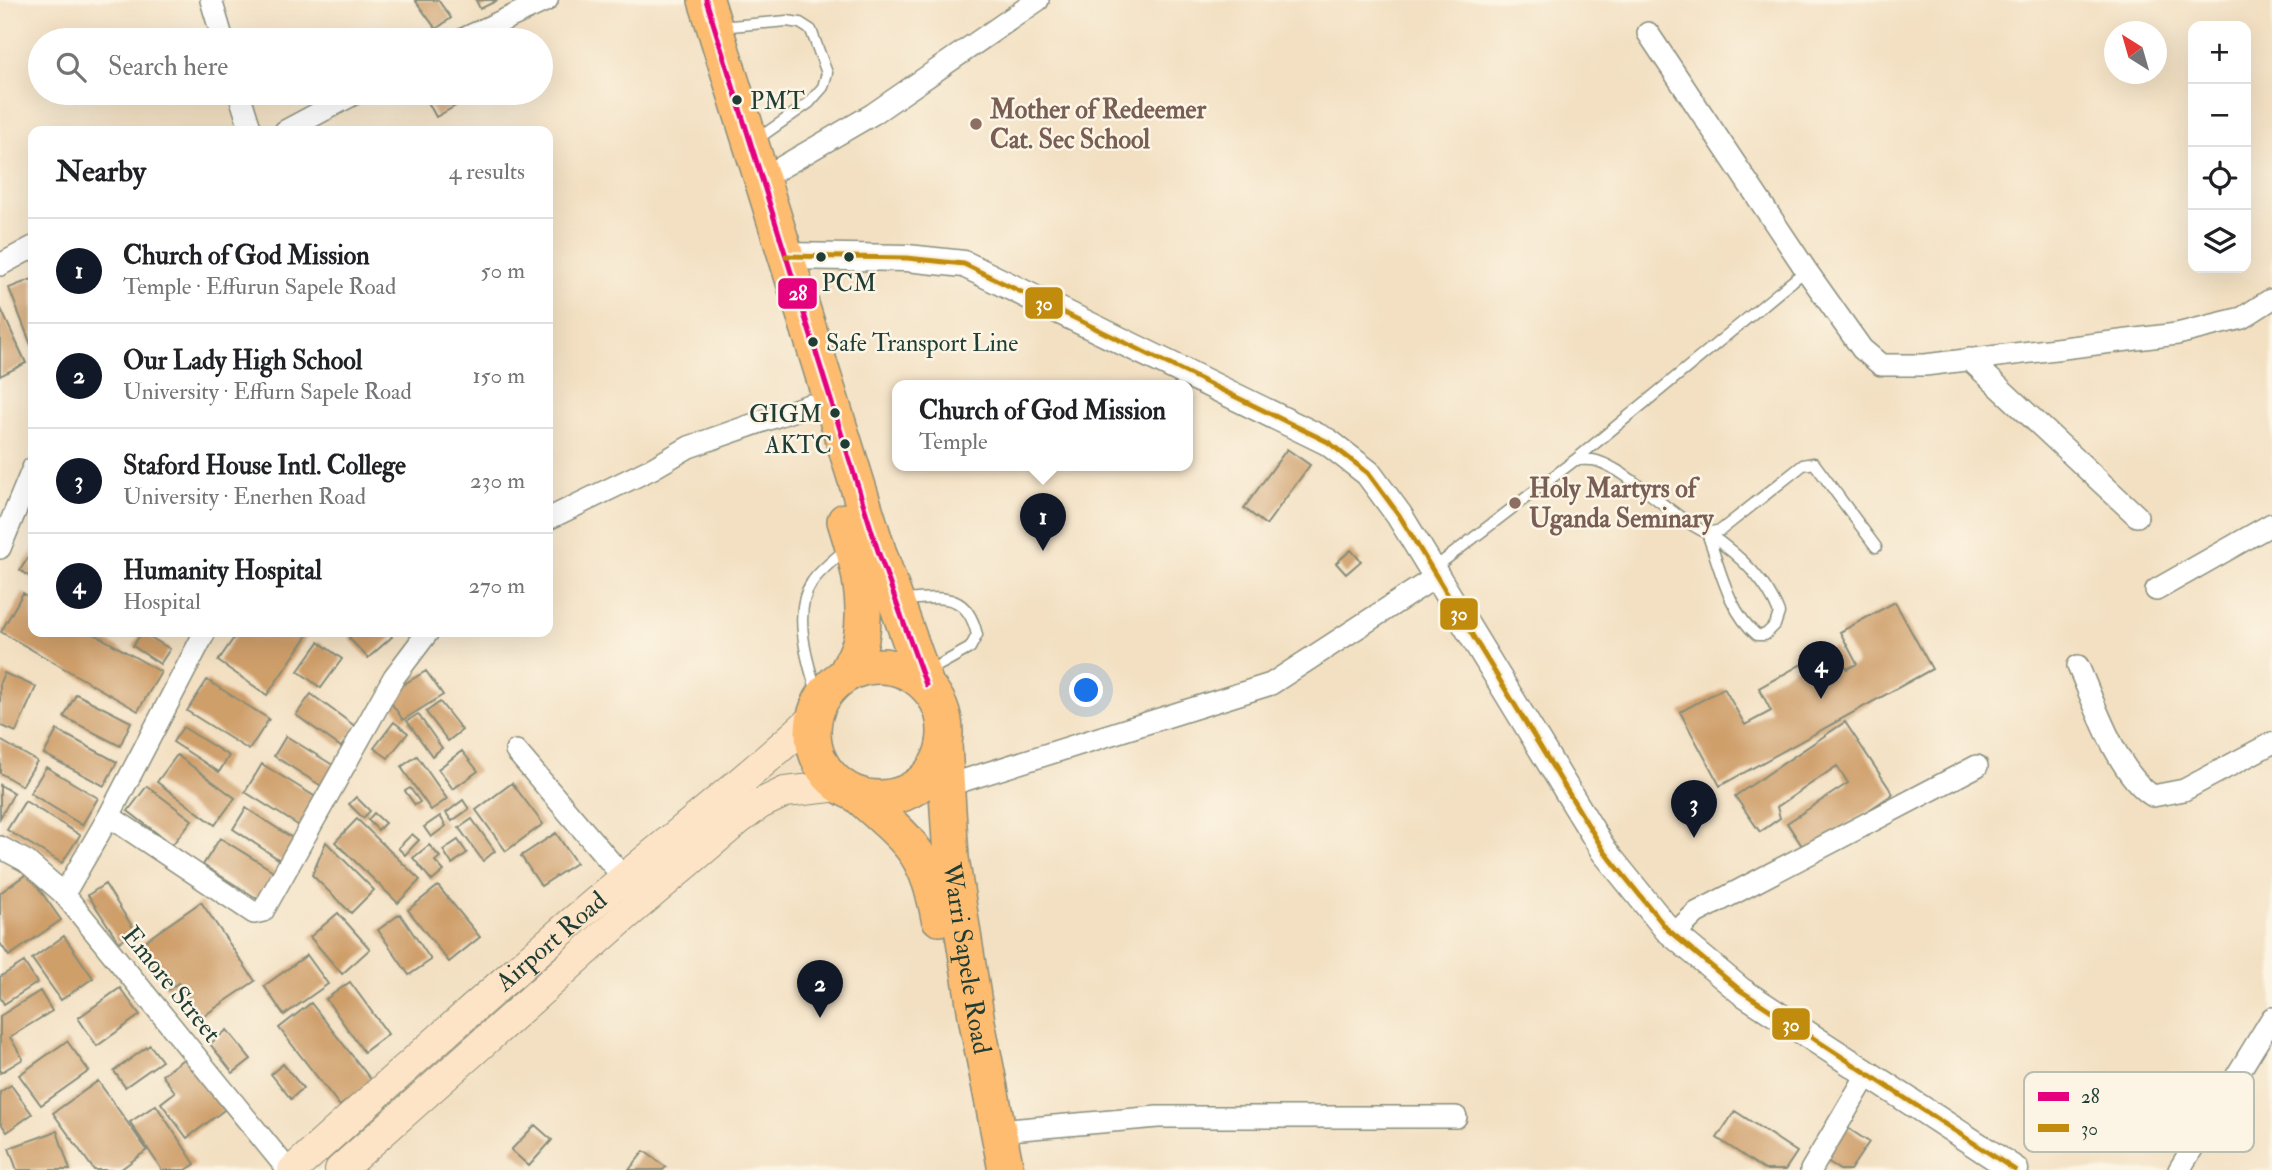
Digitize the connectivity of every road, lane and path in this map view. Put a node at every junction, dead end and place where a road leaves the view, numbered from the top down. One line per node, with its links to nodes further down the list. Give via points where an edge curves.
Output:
1 (211, 0): 6 (street)
2 (547, 0): 7 (street)
3 (682, 0): 21 (highway)
4 (1038, 0): 14 (street, via 873,114)
5 (710, 14): 13 (highway); 13 (lane, via 800,23 811,30 827,73 823,87 809,103)
6 (219, 28)
7 (487, 28)
8 (1648, 33): 18 (street)
9 (243, 105): 11 (street)
10 (334, 105): 12 (street)
11 (249, 126)
12 (294, 126)
13 (751, 144): 14 (highway)
14 (763, 178): 16 (highway)
15 (28, 250): 17 (street)
16 (786, 256): 31 (street, via 964,264 1049,304 1328,442 1368,473); 33 (highway)
17 (0, 265)
18 (1806, 270): 20 (street, via 1862,349 1881,365); 22 (lane)
19 (2270, 300): 20 (street, via 2242,318 2177,334)
20 (1969, 359): 24 (street)
21 (809, 405): 25 (street, via 689,447); 28 (highway)
22 (1575, 460): 27 (lane, via 1597,461 1621,474); 31 (lane)
23 (28, 480): 30 (street)
24 (2137, 516)
25 (553, 517)
26 (2272, 524): 32 (street)
27 (1707, 533): 27 (lane, via 1734,608 1746,627 1766,635 1779,613 1774,600 1732,550); 29 (lane, via 1721,530 1803,465 1814,463)
28 (852, 543): 37 (highway, via 862,583 863,612 861,641); 39 (lane, via 811,583 803,603)
29 (1876, 547)
30 (0, 548)
31 (1435, 572): 44 (street, via 1271,684); 50 (street, via 1604,851)
32 (2156, 590)
33 (896, 600): 38 (highway); 38 (lane, via 946,598 968,609 974,621 977,635 970,648)
34 (202, 637): 46 (street)
35 (424, 637): 46 (street, via 394,677 264,911 254,914)
36 (2078, 666): 40 (street, via 2137,786 2153,796 2184,790)
37 (846, 674): 38 (highway, via 866,666 888,666); 39 (highway)
38 (925, 679): 41 (highway, via 939,702 945,723)
39 (817, 709): 45 (highway, via 812,737 816,756 826,773); 48 (main road, Airport Road, via 755,772)
40 (2272, 744)
41 (944, 745): 44 (highway, Warri Sapele Road); 45 (highway, via 936,766 922,783 903,794 881,799)
42 (516, 751): 48 (street)
43 (1976, 765): 50 (street, via 1696,913)
44 (946, 786): 57 (highway, Warri Sapele Road, via 951,858)
45 (849, 791): 52 (main road, Airport Road, via 785,792 760,804); 62 (highway, via 917,850 933,885)
46 (109, 816): 49 (street)
47 (0, 846): 49 (street, Emore Street, via 26,861)
48 (624, 878): 51 (main road, Airport Road)
49 (64, 894): 59 (street, Emore Street)
50 (1674, 934): 55 (street, via 1741,991)
51 (538, 952): 52 (main road); 60 (main road, Airport Road)
52 (558, 976): 61 (main road, Airport Road)
53 (2272, 1018): 54 (street)
54 (2239, 1072)
55 (1867, 1075): 64 (street); 65 (street)
56 (1456, 1117): 57 (street, via 1158,1117)
57 (999, 1131): 63 (highway, Warri Sapele Road)
58 (2190, 1152): 66 (street)
59 (288, 1170)
60 (293, 1170)
61 (340, 1170)
62 (986, 1170)
63 (1006, 1170)
64 (1811, 1170)
65 (2015, 1170)
66 (2179, 1170)

